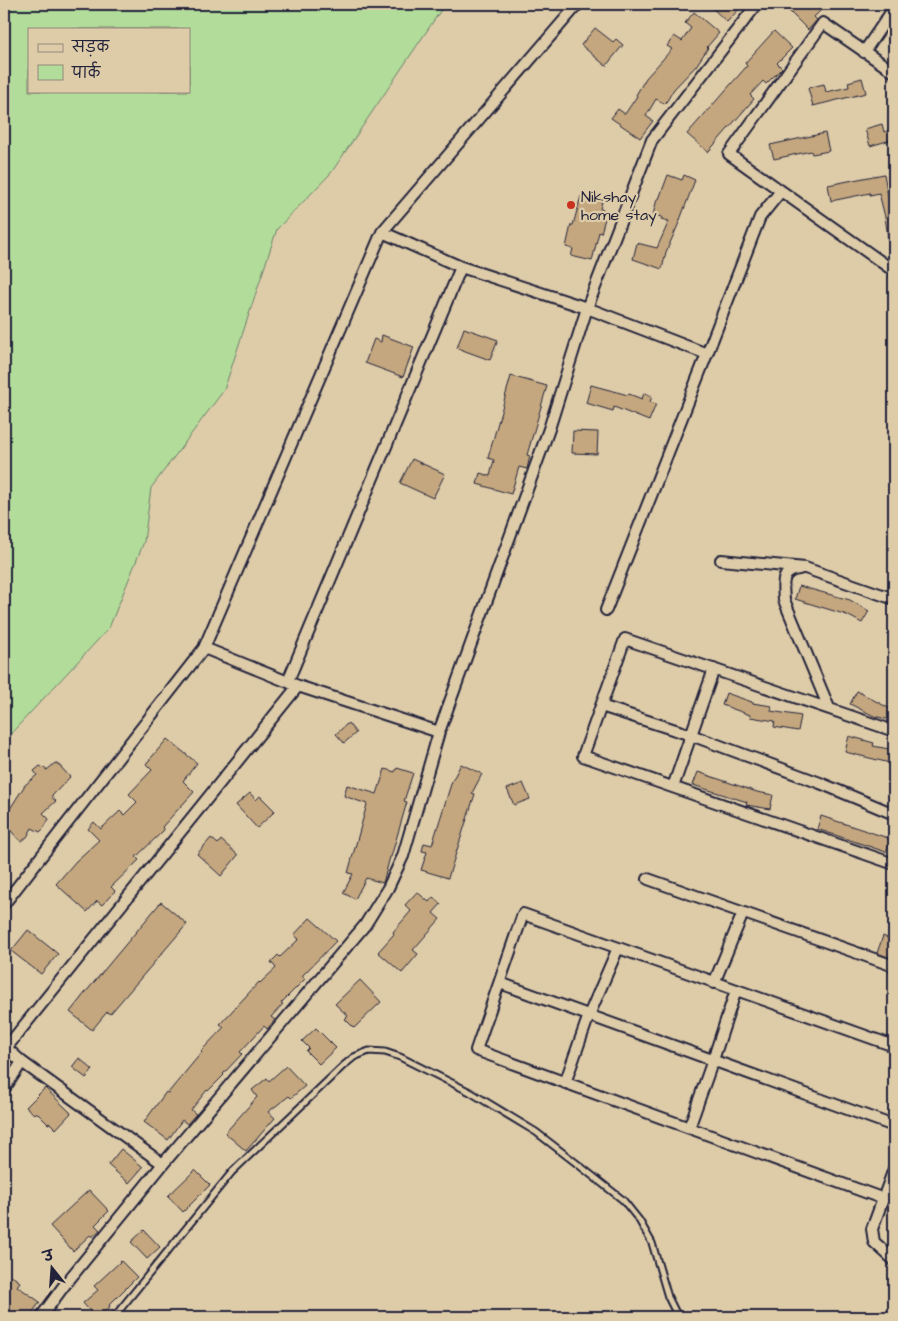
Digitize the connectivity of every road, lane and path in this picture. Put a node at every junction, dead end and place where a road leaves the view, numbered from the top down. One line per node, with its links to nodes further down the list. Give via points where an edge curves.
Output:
1 (578, 4): 7 (street)
2 (757, 4): 10 (street, via 652,140)
3 (894, 8): 4 (street)
4 (864, 52): 5 (street); 6 (street, via 823,23 730,154)
5 (894, 72)
6 (781, 191): 9 (street); 11 (street, via 760,217)
7 (382, 232): 8 (street); 16 (street)
8 (461, 267): 10 (street); 18 (street)
9 (894, 271)
10 (587, 308): 11 (street); 22 (street, via 550,429)
11 (707, 354): 15 (street)
12 (721, 560): 13 (street)
13 (805, 568): 14 (street); 20 (street, via 792,569 786,574 782,582 784,600)
14 (894, 599)
15 (606, 610)
16 (204, 648): 18 (street); 28 (street)
17 (714, 669): 19 (street, via 624,639); 20 (street); 23 (street)
18 (293, 684): 22 (street); 37 (street)
19 (601, 706): 23 (street); 24 (street, via 583,756)
20 (828, 708): 21 (street)
21 (894, 731)
22 (439, 732): 44 (street, via 403,856 365,926)
23 (691, 735): 24 (street); 25 (street)
24 (673, 787): 26 (street)
25 (894, 814)
26 (894, 864)
27 (648, 880): 29 (street)
28 (4, 904)
29 (743, 913): 31 (street); 33 (street)
30 (618, 948): 32 (street, via 524,914); 33 (street); 35 (street)
31 (894, 966)
32 (500, 983): 35 (street); 40 (street, via 476,1050)
33 (714, 983): 34 (street)
34 (736, 990): 36 (street); 38 (street)
35 (589, 1016): 38 (street); 40 (street)
36 (894, 1046)
37 (5, 1047): 39 (street)
38 (713, 1060): 42 (street); 43 (street)
39 (22, 1062): 41 (street); 44 (street)
40 (565, 1083): 43 (street)
41 (4, 1089)
42 (894, 1126)
43 (689, 1128): 46 (street)
44 (164, 1164): 48 (street)
45 (894, 1170): 46 (street)
46 (884, 1199): 47 (street, via 872,1229 874,1242)
47 (894, 1260)
48 (41, 1317)
49 (114, 1317): 50 (lane, via 232,1172 343,1066 369,1051 400,1057 470,1092 536,1132 623,1200 652,1244 668,1297)
50 (678, 1317)

